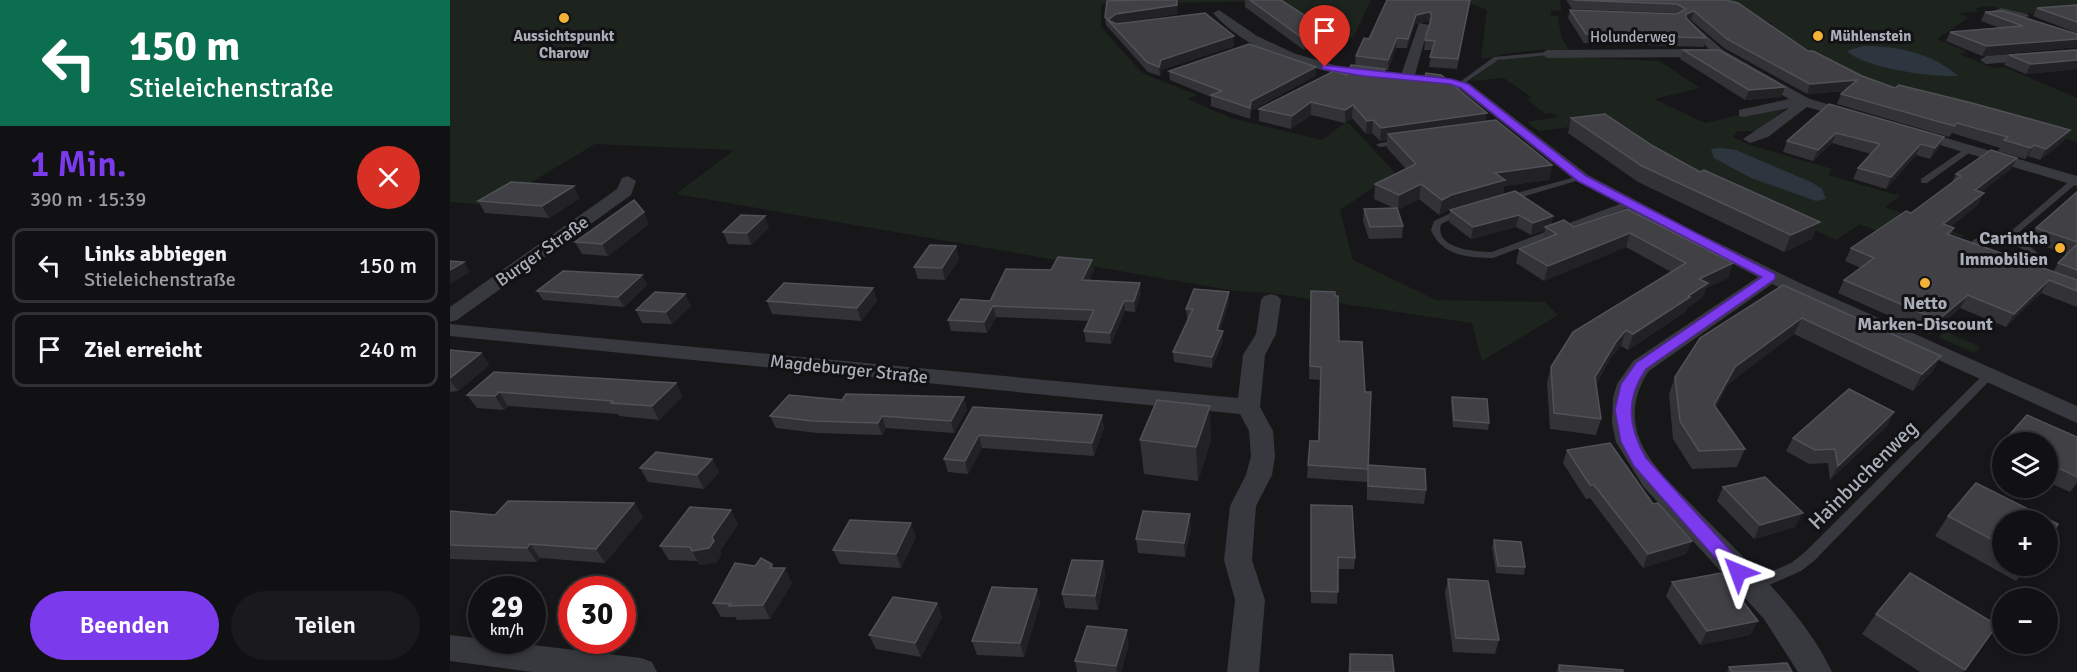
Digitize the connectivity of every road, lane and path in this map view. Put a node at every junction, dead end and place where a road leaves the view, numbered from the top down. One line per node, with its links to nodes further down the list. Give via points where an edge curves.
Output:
1 (1212, 13): 10 (street, via 1254,46)
2 (2019, 18): 5 (street)
3 (1684, 21): 6 (street)
4 (1422, 25): 11 (street)
5 (2037, 25)
6 (1719, 53): 8 (street, Holunderweg); 14 (street)
7 (2077, 53): 9 (street)
8 (1547, 54): 13 (lane, via 1496,58)
9 (1986, 60)
10 (1343, 71): 11 (street); 12 (street)
11 (1407, 78): 13 (street)
12 (1327, 80)
13 (1460, 84): 22 (street, via 1510,127)
14 (1803, 101): 15 (street); 16 (street); 18 (street, via 1763,134)
15 (1744, 113)
16 (1868, 120)
17 (1898, 128): 21 (street)
18 (1750, 139)
19 (1414, 140): 20 (lane)
20 (1380, 145)
21 (1972, 148): 23 (street); 25 (lane)
22 (1582, 178): 26 (lane); 27 (street)
23 (2076, 180): 29 (lane)
24 (628, 181): 34 (street, Burger Straße, via 625,191)
25 (1924, 181)
26 (1496, 202)
27 (1628, 204): 28 (lane, via 1493,255 1454,250 1439,239 1435,230 1443,218); 32 (street)
28 (1474, 208)
29 (2004, 241): 30 (lane, via 1981,239 1973,247 1988,259); 30 (lane, via 2029,250 2038,262 2024,267)
30 (2006, 265): 31 (lane)
31 (2036, 276)
32 (1770, 277): 36 (street); 39 (street, via 1641,366 1628,384 1622,410 1628,442 1640,462)
33 (1271, 300): 37 (street, via 1266,334 1254,355)
34 (450, 316)
35 (450, 330): 37 (street, Magdeburger Straße)
36 (1989, 375): 38 (street); 39 (lane, Hainbuchenweg, via 1809,557)
37 (1248, 407): 43 (street, via 1261,431 1263,456 1259,475 1243,506 1238,560 1250,600)
38 (2077, 415)
39 (1753, 586): 44 (street)
40 (450, 648): 41 (street)
41 (515, 664): 42 (street)
42 (641, 672)
43 (1243, 672)
44 (1816, 672)

